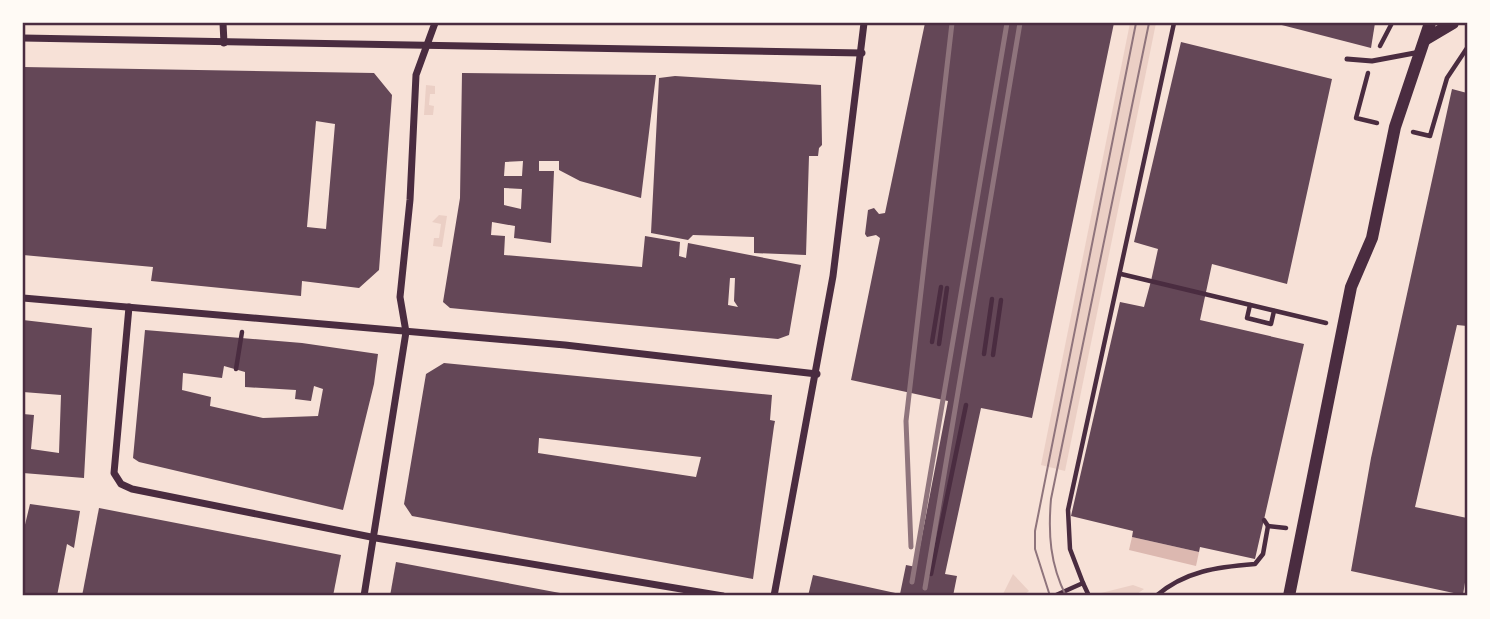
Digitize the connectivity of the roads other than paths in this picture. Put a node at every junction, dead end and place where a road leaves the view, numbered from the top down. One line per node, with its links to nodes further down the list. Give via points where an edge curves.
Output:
1 (223, 23): 8 (street)
2 (435, 23): 9 (street)
3 (864, 23): 11 (street)
4 (1453, 23): 7 (street)
5 (1431, 24): 7 (street)
6 (23, 38): 8 (street)
7 (1426, 39): 10 (street)
8 (223, 43): 9 (street)
9 (426, 46): 11 (street); 15 (street, via 416,75 401,297)
10 (1420, 52): 12 (lane, via 1372,61); 21 (street, via 1395,127 1372,238 1351,287)
11 (862, 54): 16 (street)
12 (1347, 59)
13 (23, 298): 14 (street)
14 (129, 307): 15 (street); 17 (street, via 114,473 121,484)
15 (406, 332): 16 (street); 17 (street)
16 (817, 374): 20 (street)
17 (376, 538): 18 (street); 19 (street)
18 (365, 596)
19 (723, 596)
20 (774, 596)
21 (1289, 596)

